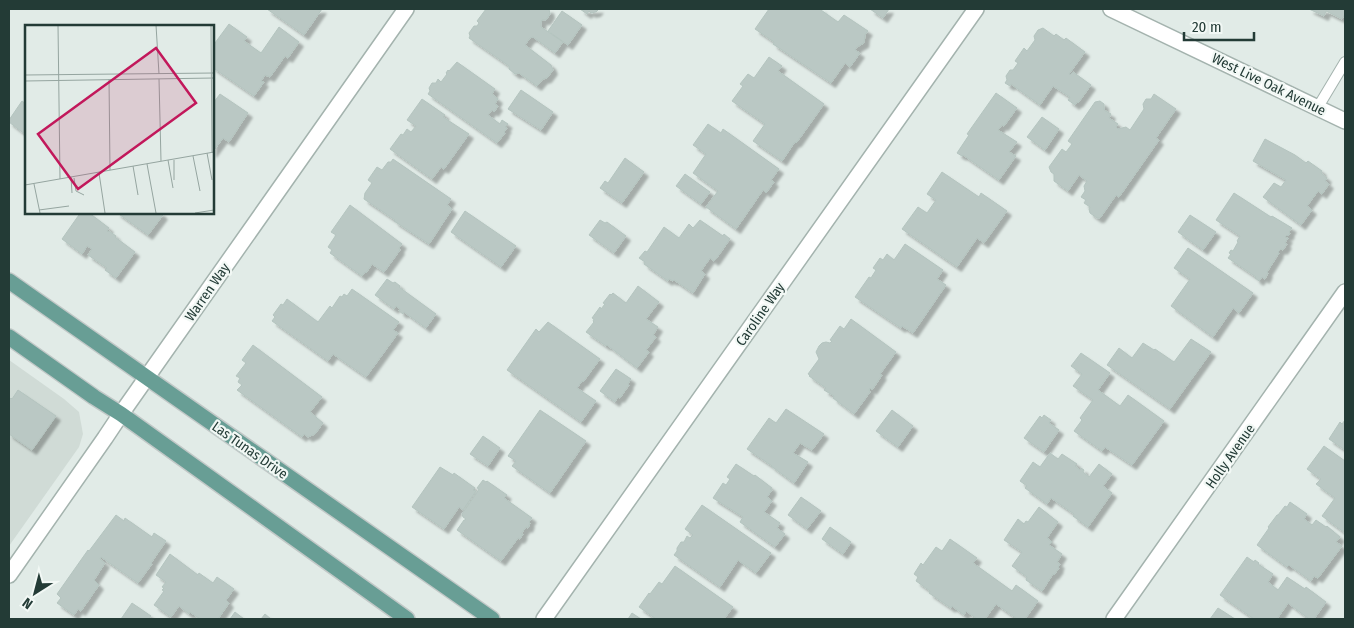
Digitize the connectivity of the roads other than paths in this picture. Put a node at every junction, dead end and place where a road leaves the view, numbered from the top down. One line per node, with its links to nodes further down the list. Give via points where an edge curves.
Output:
1 (406, 9): 10 (street, Warren Way)
2 (976, 9): 15 (street, Caroline Way)
3 (1111, 9): 5 (street, West Live Oak Avenue)
4 (1345, 62): 5 (lane)
5 (1318, 107): 6 (street, West Live Oak Avenue)
6 (1344, 117)
7 (9, 281): 10 (main road, Las Tunas Drive)
8 (1345, 292): 16 (street, Holly Avenue)
9 (9, 337): 11 (main road)
10 (147, 377): 11 (street, Warren Way); 14 (main road, Las Tunas Drive)
11 (121, 414): 12 (street, Warren Way); 13 (main road)
12 (9, 575)
13 (408, 619)
14 (492, 619)
15 (544, 619)
16 (1114, 619)

